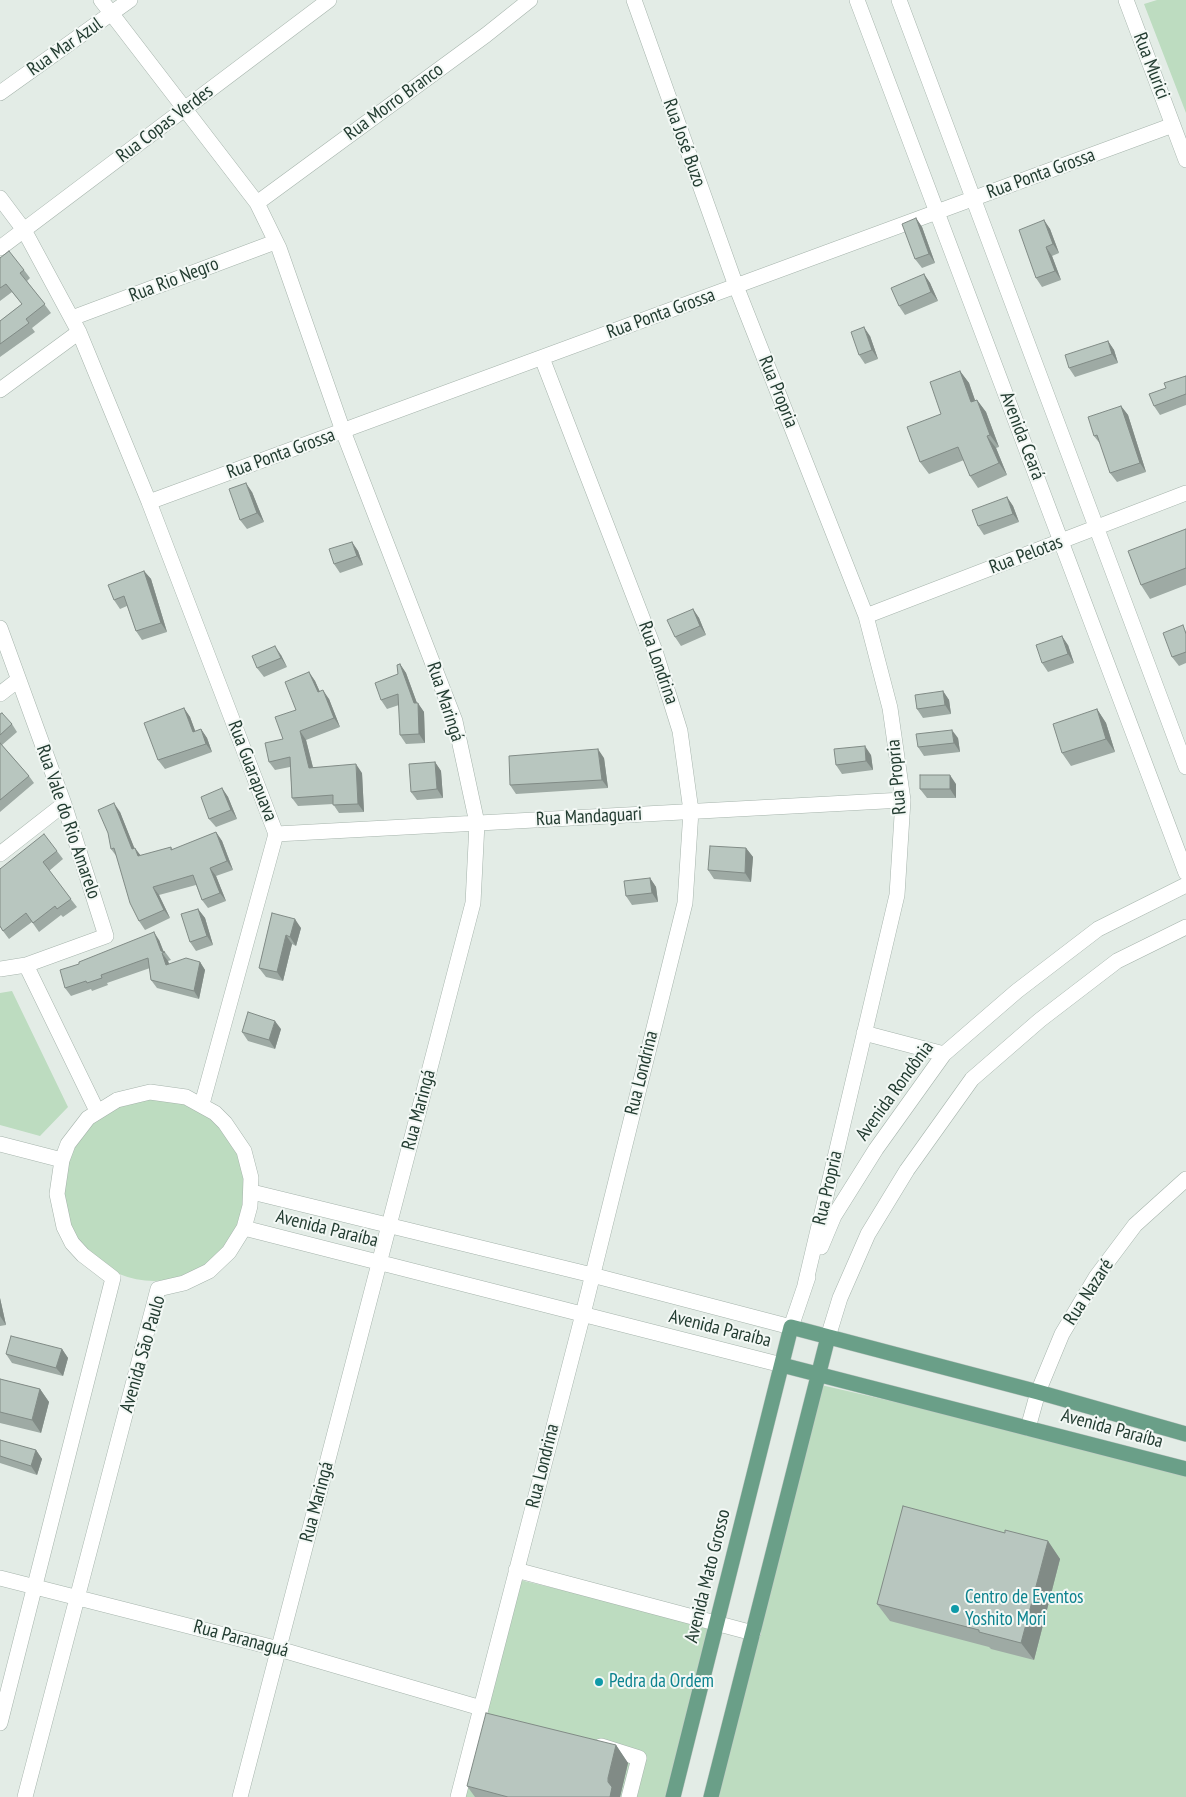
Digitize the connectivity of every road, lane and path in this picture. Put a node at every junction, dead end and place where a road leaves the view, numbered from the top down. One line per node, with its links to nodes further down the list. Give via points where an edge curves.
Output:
1 (101, 0): 9 (street, Rua Maringá)
2 (130, 0): 9 (street, Rua Mar Azul)
3 (330, 0): 11 (street, Rua Copas Verdes)
4 (530, 0): 16 (street, Rua Morro Branco)
5 (634, 0): 21 (street, Rua José Buzo)
6 (858, 0): 17 (street, Avenida Ceará)
7 (899, 0): 15 (street, Avenida Ceará)
8 (1126, 0): 12 (street, Rua Murici)
9 (111, 14): 10 (street, Rua Mar Azul); 11 (street, Rua Maringá)
10 (0, 93)
11 (184, 110): 16 (street, Rua Maringá); 18 (street, Rua Copas Verdes)
12 (1173, 126): 13 (street, Rua Murici); 15 (street, Rua Ponta Grossa)
13 (1186, 160)
14 (0, 198): 18 (street, Rua Guarapuava)
15 (974, 199): 17 (street, Rua Ponta Grossa); 28 (street, Avenida Ceará)
16 (257, 203): 19 (street, Rua Maringá)
17 (937, 212): 21 (street, Rua Ponta Grossa); 29 (street, Avenida Ceará)
18 (24, 230): 20 (street, Rua Copas Verdes); 22 (street, Rua Guarapuava)
19 (275, 242): 22 (street, Rua Rio Negro); 25 (street, Rua Maringá)
20 (0, 248)
21 (736, 286): 23 (street, Rua Ponta Grossa); 30 (street, Rua Propria)
22 (76, 325): 24 (street, Rua Rio Negro); 27 (street, Rua Guarapuava)
23 (542, 358): 25 (street, Rua Ponta Grossa); 37 (street, Rua Londrina, via 655,651 680,731)
24 (0, 390)
25 (343, 431): 27 (street, Rua Ponta Grossa); 38 (street, Rua Maringá, via 455,721)
26 (1186, 493): 28 (street, Rua Pelotas)
27 (148, 502): 39 (street, Rua Guarapuava)
28 (1096, 528): 29 (street, Rua Pelotas); 34 (street, Avenida Ceará)
29 (1061, 541): 30 (street, Rua Pelotas); 41 (street, Avenida Ceará)
30 (866, 616): 35 (street, Rua Propria, via 890,708)
31 (0, 628): 32 (street, Rua Vale do Rio Amarelo)
32 (18, 680): 33 (street); 36 (street, Rua Vale do Rio Amarelo)
33 (0, 694)
34 (1186, 767)
35 (903, 800): 37 (street, Rua Mandaguari); 46 (street, Rua Propria, via 897,895)
36 (64, 804): 40 (street); 44 (street, Rua Vale do Rio Amarelo, via 106,936)
37 (691, 811): 38 (street, Rua Mandaguari); 57 (street, Rua Londrina, via 685,903)
38 (477, 823): 39 (street, Rua Mandaguari); 54 (street, Rua Maringá, via 473,903)
39 (276, 834): 48 (street, Rua Guarapuava)
40 (0, 854)
41 (1186, 873)
42 (1186, 886): 47 (street, Avenida Rondônia, via 1098,929 1017,991)
43 (1186, 927): 61 (street, via 1117,961 1040,1020 972,1080 907,1170 868,1234 840,1298)
44 (26, 965): 45 (street); 49 (street)
45 (0, 969)
46 (864, 1033): 47 (street); 58 (street, Rua Propria)
47 (944, 1054): 58 (street, Avenida Rondônia, via 876,1149 834,1216)
48 (202, 1104): 49 (street, Avenida São Paulo, via 186,1097 150,1092 117,1100); 53 (street, Avenida São Paulo, via 226,1123 244,1151)
49 (97, 1111): 51 (street, Avenida São Paulo, via 77,1130)
50 (0, 1144): 51 (street)
51 (62, 1160): 70 (street, Avenida São Paulo, via 57,1194 64,1226 83,1255 113,1278)
52 (1186, 1179): 64 (street, Rua Nazaré, via 1135,1225 1096,1277 1062,1334)
53 (252, 1192): 54 (street, Avenida Paraíba); 55 (street, Avenida São Paulo)
54 (388, 1227): 56 (street, Rua Maringá); 57 (street, Avenida Paraíba)
55 (244, 1228): 56 (street, Avenida Paraíba); 71 (street, Avenida São Paulo, via 229,1252 208,1271 184,1283 158,1289)
56 (379, 1262): 59 (street, Avenida Paraíba); 74 (street, Rua Maringá)
57 (592, 1275): 59 (street, Rua Londrina); 60 (street, Avenida Paraíba)
58 (805, 1285): 60 (street, Avenida Rondônia)
59 (583, 1314): 62 (street, Avenida Paraíba); 68 (street, Rua Londrina)
60 (791, 1327): 61 (main road, Avenida Paraíba); 62 (main road, Avenida Rondônia)
61 (828, 1336): 63 (main road); 64 (main road, Avenida Paraíba)
62 (782, 1365): 63 (main road, Avenida Paraíba); 72 (main road, Avenida Mato Grosso)
63 (818, 1374): 65 (main road, Avenida Paraíba); 73 (main road)
64 (1038, 1392): 65 (street, Rua Nazaré); 66 (main road, Avenida Paraíba)
65 (1028, 1428): 67 (main road, Avenida Paraíba)
66 (1186, 1434)
67 (1186, 1469)
68 (516, 1570): 72 (street); 75 (street, Rua Londrina)
69 (0, 1578): 70 (street, Rua Paranaguá)
70 (33, 1586): 71 (street, Rua Paranaguá); 77 (street, Avenida São Paulo)
71 (76, 1597): 74 (street, Rua Paranaguá); 79 (street, Avenida São Paulo)
72 (717, 1622): 73 (street); 83 (main road, Avenida Mato Grosso)
73 (753, 1633): 84 (main road)
74 (279, 1649): 75 (street, Rua Paranaguá); 80 (street, Rua Maringá)
75 (480, 1712): 76 (street, Rua Paranaguá); 81 (street, Rua Londrina)
76 (498, 1720)
77 (0, 1723)
78 (584, 1742): 82 (street, via 640,1758)
79 (25, 1797)
80 (240, 1797)
81 (458, 1797)
82 (629, 1797)
83 (673, 1797)
84 (711, 1797)

